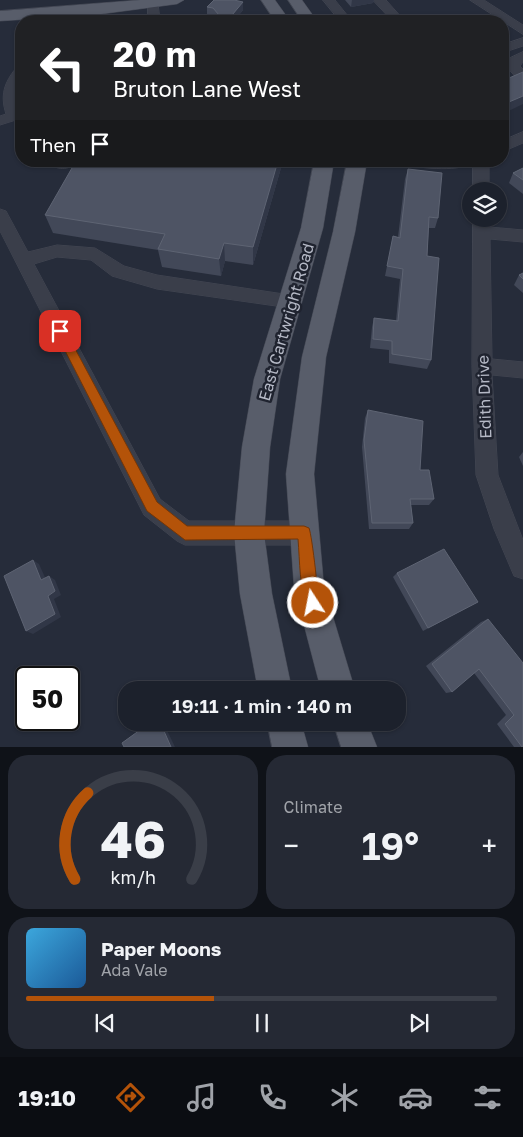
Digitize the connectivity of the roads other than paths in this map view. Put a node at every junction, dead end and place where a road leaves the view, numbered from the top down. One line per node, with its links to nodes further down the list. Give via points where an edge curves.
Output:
1 (63, 0): 8 (main road)
2 (177, 0): 9 (main road)
3 (268, 0): 13 (main road)
4 (295, 0): 14 (main road)
5 (329, 0): 15 (street)
6 (379, 0): 16 (street)
7 (476, 0): 17 (street)
8 (0, 1)
9 (152, 4): 11 (main road); 12 (street)
10 (15, 15): 18 (main road)
11 (16, 15)
12 (153, 15)
13 (279, 15)
14 (306, 15)
15 (341, 15)
16 (393, 15)
17 (500, 15)
18 (0, 16)
19 (509, 21): 20 (street)
20 (523, 30)
21 (523, 42): 22 (street)
22 (509, 47)
23 (523, 56): 24 (street, via 513,66)
24 (523, 77)
25 (15, 78): 26 (street, via 10,84 8,102)
26 (15, 113)
27 (15, 119): 28 (street)
28 (0, 121)
29 (523, 138): 30 (street)
30 (509, 144)
31 (323, 167): 40 (main road, East Cartwright Road, via 312,228)
32 (356, 167): 44 (main road, East Cartwright Road, via 314,357 300,474)
33 (481, 167): 34 (street)
34 (481, 182)
35 (0, 215): 39 (street)
36 (481, 227): 41 (street, Edith Drive)
37 (485, 227): 38 (street)
38 (523, 236)
39 (24, 260): 40 (street, via 57,251 95,254 118,271 157,282); 43 (street, via 152,507 185,533)
40 (290, 301): 43 (main road, East Cartwright Road, via 267,379 256,447)
41 (482, 366): 42 (street); 45 (street, Edith Drive, via 487,475)
42 (523, 370)
43 (249, 533): 44 (street); 46 (main road, East Cartwright Road, via 256,594)
44 (304, 533): 47 (main road, East Cartwright Road, via 309,588)
45 (523, 567)
46 (273, 681)
47 (335, 681)
48 (286, 731): 50 (main road)
49 (353, 731): 51 (main road)
50 (290, 747)
51 (359, 747)

